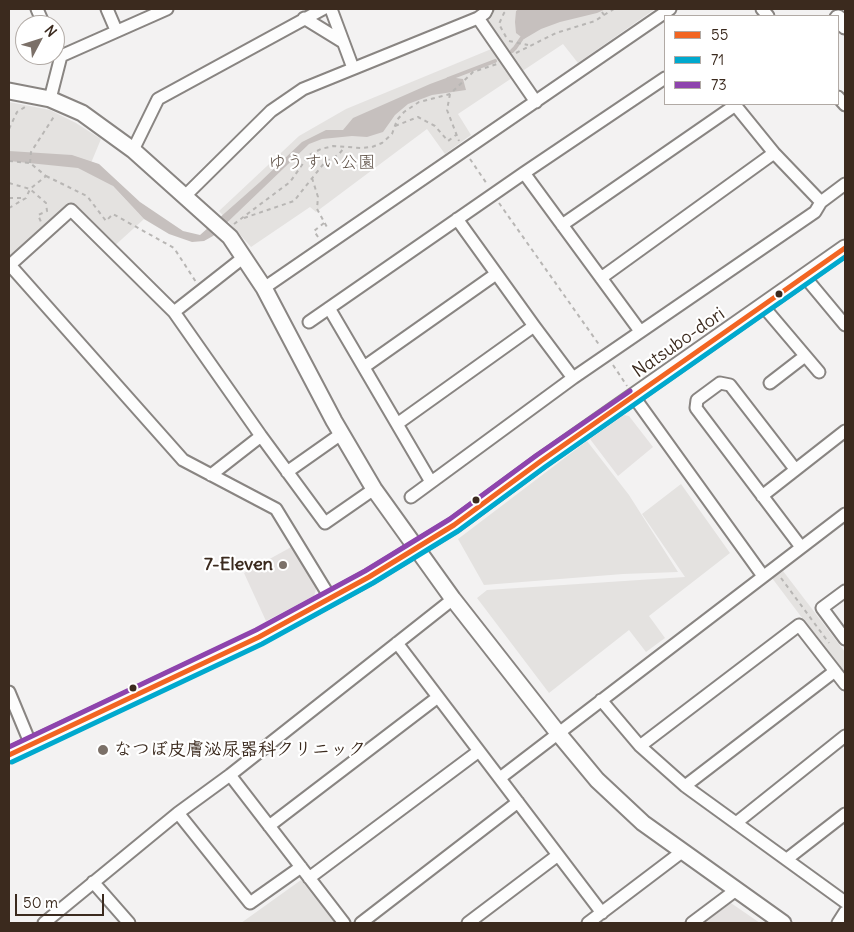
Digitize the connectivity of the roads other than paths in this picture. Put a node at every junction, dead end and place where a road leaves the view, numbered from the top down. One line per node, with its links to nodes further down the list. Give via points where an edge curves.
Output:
1 (107, 9): 9 (street)
2 (167, 9): 9 (street)
3 (324, 9): 7 (street)
4 (332, 9): 10 (street)
5 (487, 9): 8 (street)
6 (670, 9): 17 (street)
7 (304, 18): 10 (street); 19 (street, via 158,99)
8 (478, 18): 13 (street); 17 (street)
9 (116, 30): 11 (street)
10 (343, 42): 13 (street)
11 (65, 49)
12 (56, 65): 16 (street)
13 (353, 68): 23 (street, via 303,88 271,111)
14 (664, 79): 21 (street)
15 (9, 90): 16 (street)
16 (50, 99): 19 (street, via 82,114)
17 (536, 102): 33 (street, via 462,147)
18 (736, 105): 20 (street); 26 (street)
19 (133, 150): 23 (street)
20 (774, 153): 24 (street); 32 (street)
21 (524, 173): 25 (street); 26 (street)
22 (845, 184): 24 (street)
23 (185, 196): 28 (street, via 230,237)
24 (820, 202): 42 (street, via 815,212)
25 (457, 219): 30 (street); 36 (street)
26 (562, 225): 32 (street)
27 (845, 248): 31 (street, Natsubo-dori)
28 (244, 257): 33 (street); 37 (street)
29 (10, 265): 37 (street, via 71,210); 55 (street, via 183,460)
30 (496, 274): 41 (street); 44 (street)
31 (805, 277): 34 (street, Natsubo-dori); 38 (street)
32 (601, 278): 42 (street)
33 (264, 288): 51 (street)
34 (763, 306): 43 (street); 48 (street, Natsubo-dori)
35 (845, 306): 38 (street)
36 (329, 308): 39 (street); 44 (street)
37 (174, 312): 52 (street)
38 (836, 314): 40 (street)
39 (309, 322)
40 (845, 325)
41 (534, 326): 46 (street); 49 (street)
42 (640, 331): 46 (street)
43 (805, 356): 45 (street); 47 (street)
44 (364, 367): 49 (street)
45 (819, 372)
46 (573, 378): 56 (street)
47 (770, 382)
48 (634, 397): 62 (street, Natsubo-dori); 63 (street)
49 (397, 424): 56 (street)
50 (845, 431): 53 (street)
51 (341, 434): 54 (street); 57 (street)
52 (261, 436): 54 (street); 55 (street)
53 (795, 469): 58 (street); 58 (street, via 730,385 720,382 697,400 696,408)
54 (287, 472): 57 (street, via 325,523)
55 (211, 474): 65 (street, via 276,509)
56 (431, 482): 59 (street)
57 (374, 489): 62 (street)
58 (762, 496): 61 (street)
59 (411, 497)
60 (845, 515): 61 (street)
61 (801, 547): 63 (street)
62 (417, 548): 65 (street, Natsubo-dori); 66 (street)
63 (763, 576): 73 (street)
64 (845, 591): 67 (street, via 822,608)
65 (331, 599): 76 (street, Natsubo-dori, via 259,637)
66 (453, 599): 68 (street); 74 (street)
67 (845, 638)
68 (397, 643): 72 (street); 80 (street)
69 (835, 671): 70 (street); 77 (street, via 798,625); 82 (street)
70 (845, 684)
71 (9, 692): 76 (street)
72 (438, 697): 78 (street); 87 (street)
73 (601, 700): 74 (street); 77 (street)
74 (558, 733): 81 (street); 88 (street, via 597,780 643,823)
75 (845, 736): 86 (street)
76 (30, 745): 79 (street, Natsubo-dori)
77 (640, 746): 82 (street)
78 (479, 751): 81 (street); 92 (street)
79 (9, 755)
80 (230, 775): 84 (street); 87 (street)
81 (500, 778): 83 (street)
82 (685, 786): 86 (street)
83 (518, 802): 89 (street); 101 (street)
84 (178, 813): 91 (street, via 250,903); 93 (street)
85 (845, 814): 90 (street)
86 (736, 823): 90 (street)
87 (269, 826): 91 (street)
88 (683, 851): 94 (street); 97 (street)
89 (558, 855): 97 (street); 102 (street)
90 (786, 859): 95 (street)
91 (301, 867): 92 (street)
92 (309, 878): 100 (street)
93 (93, 882): 98 (street); 99 (street)
94 (736, 890): 104 (street); 105 (street)
95 (845, 902)
96 (845, 912): 106 (street)
97 (602, 913): 103 (street)
98 (44, 923)
99 (128, 923)
100 (344, 923)
101 (361, 923)
102 (468, 923)
103 (588, 923)
104 (692, 923)
105 (783, 923)
106 (838, 923)

